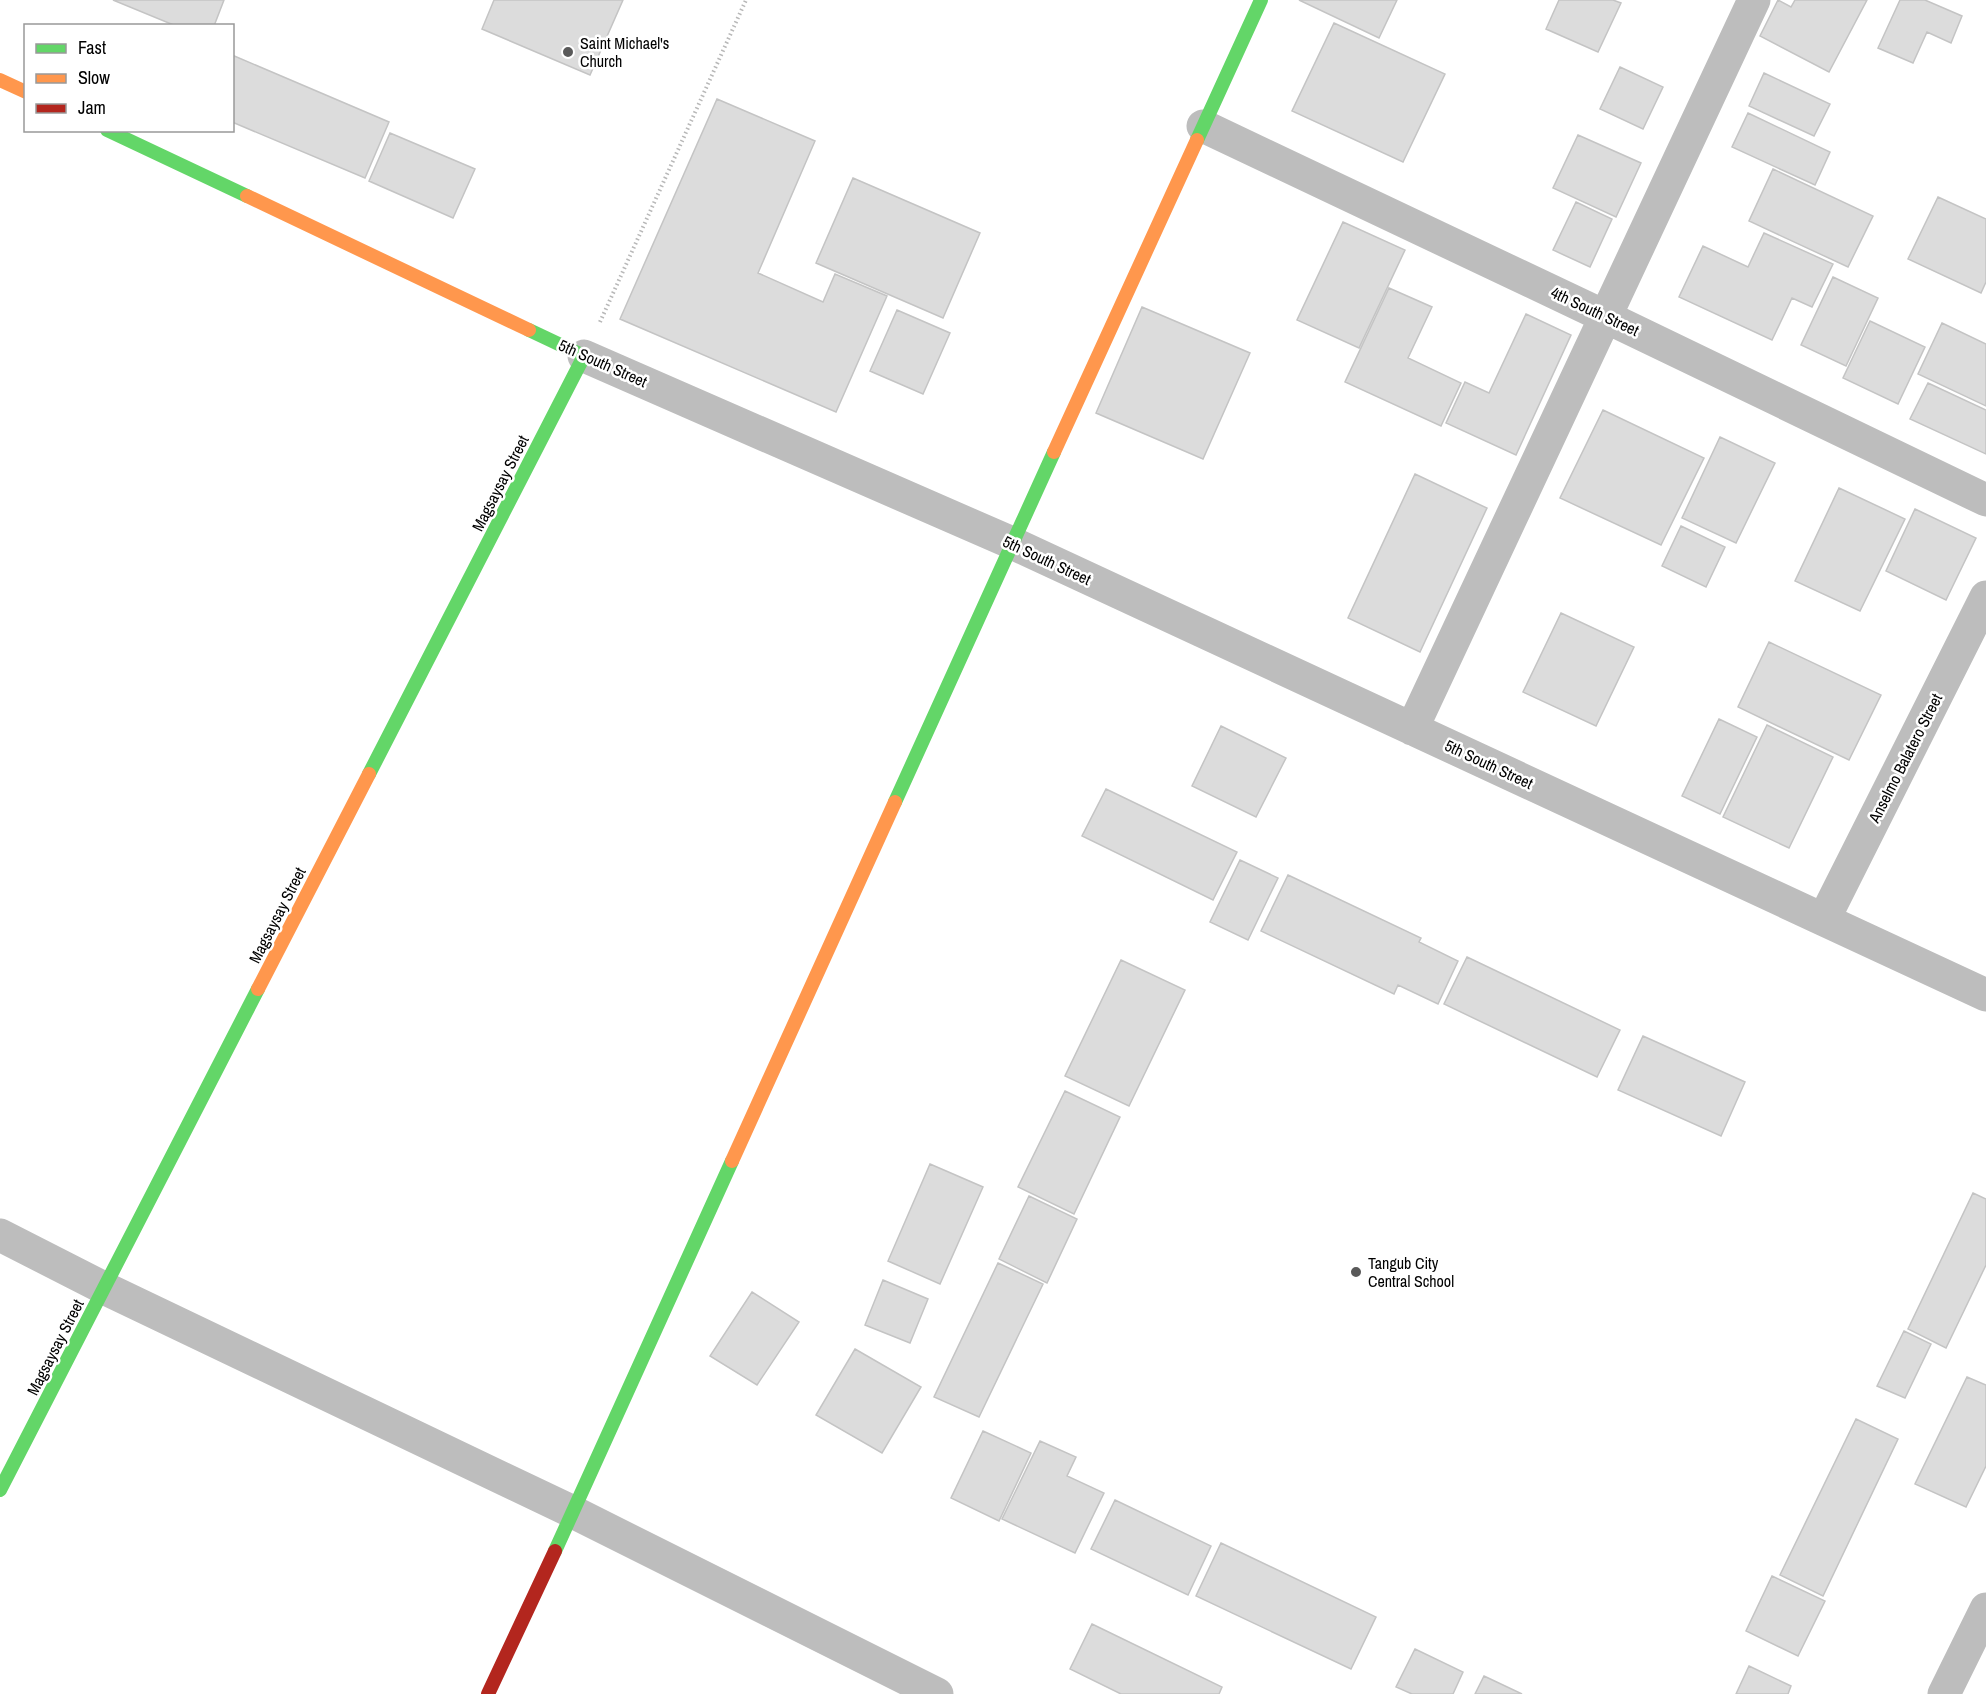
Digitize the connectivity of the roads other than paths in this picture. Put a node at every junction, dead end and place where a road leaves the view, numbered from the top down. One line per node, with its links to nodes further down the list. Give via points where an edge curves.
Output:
1 (1261, 0): 5 (street)
2 (1754, 0): 7 (street)
3 (0, 80): 4 (street)
4 (24, 91)
5 (1203, 126): 7 (street, 4th South Street); 10 (street)
6 (111, 132): 8 (street, 5th South Street)
7 (1604, 316): 9 (street, 4th South Street); 12 (street)
8 (584, 356): 10 (street, 5th South Street); 16 (street, Magsaysay Street)
9 (1986, 500)
10 (1012, 543): 12 (street, 5th South Street); 18 (street)
11 (1986, 597): 13 (street, Anselmo Balatero Street)
12 (1412, 729): 13 (street, 5th South Street)
13 (1824, 920): 14 (street, 5th South Street)
14 (1986, 995)
15 (0, 1235): 16 (street)
16 (104, 1288): 17 (street, Magsaysay Street); 18 (street)
17 (0, 1490)
18 (573, 1512): 20 (street); 21 (street)
19 (1986, 1609): 22 (street)
20 (488, 1694)
21 (937, 1694)
22 (1944, 1694)

